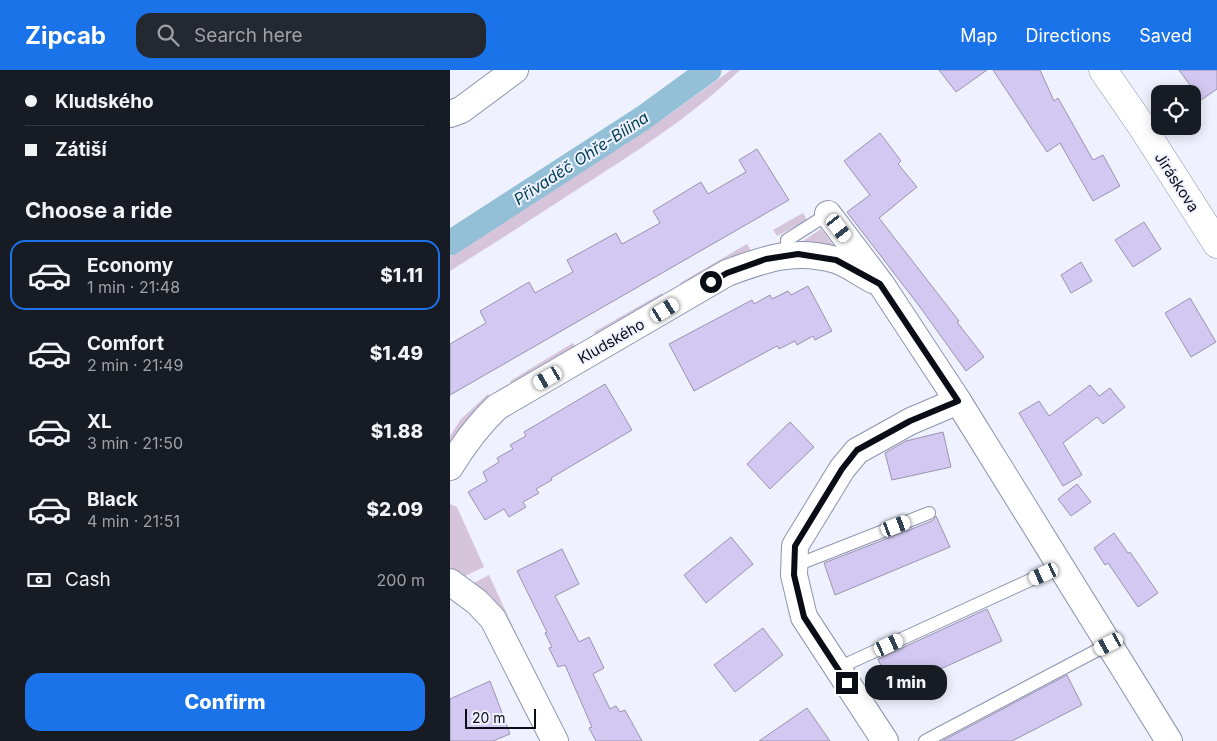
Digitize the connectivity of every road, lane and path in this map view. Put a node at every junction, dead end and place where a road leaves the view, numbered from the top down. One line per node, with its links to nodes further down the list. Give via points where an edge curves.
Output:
1 (515, 70): 3 (street, via 462,110)
2 (1103, 70): 5 (street, Jiráskova)
3 (450, 114)
4 (828, 214): 6 (lane, via 787,240); 7 (street)
5 (1217, 244)
6 (788, 256): 7 (street, Kludského, via 798,254 836,260); 9 (street, Kludského, via 766,259 727,273 497,407 476,428)
7 (880, 284): 8 (street)
8 (958, 401): 11 (street, via 910,421 857,450 795,546); 12 (street)
9 (450, 466)
10 (929, 513): 11 (lane)
11 (794, 566): 15 (street, via 804,617)
12 (1061, 566): 14 (street); 15 (lane)
13 (450, 582): 16 (street, via 493,619)
14 (1109, 644): 18 (lane); 19 (street)
15 (838, 668): 17 (street)
16 (555, 741)
17 (885, 741)
18 (925, 741)
19 (1169, 741)

